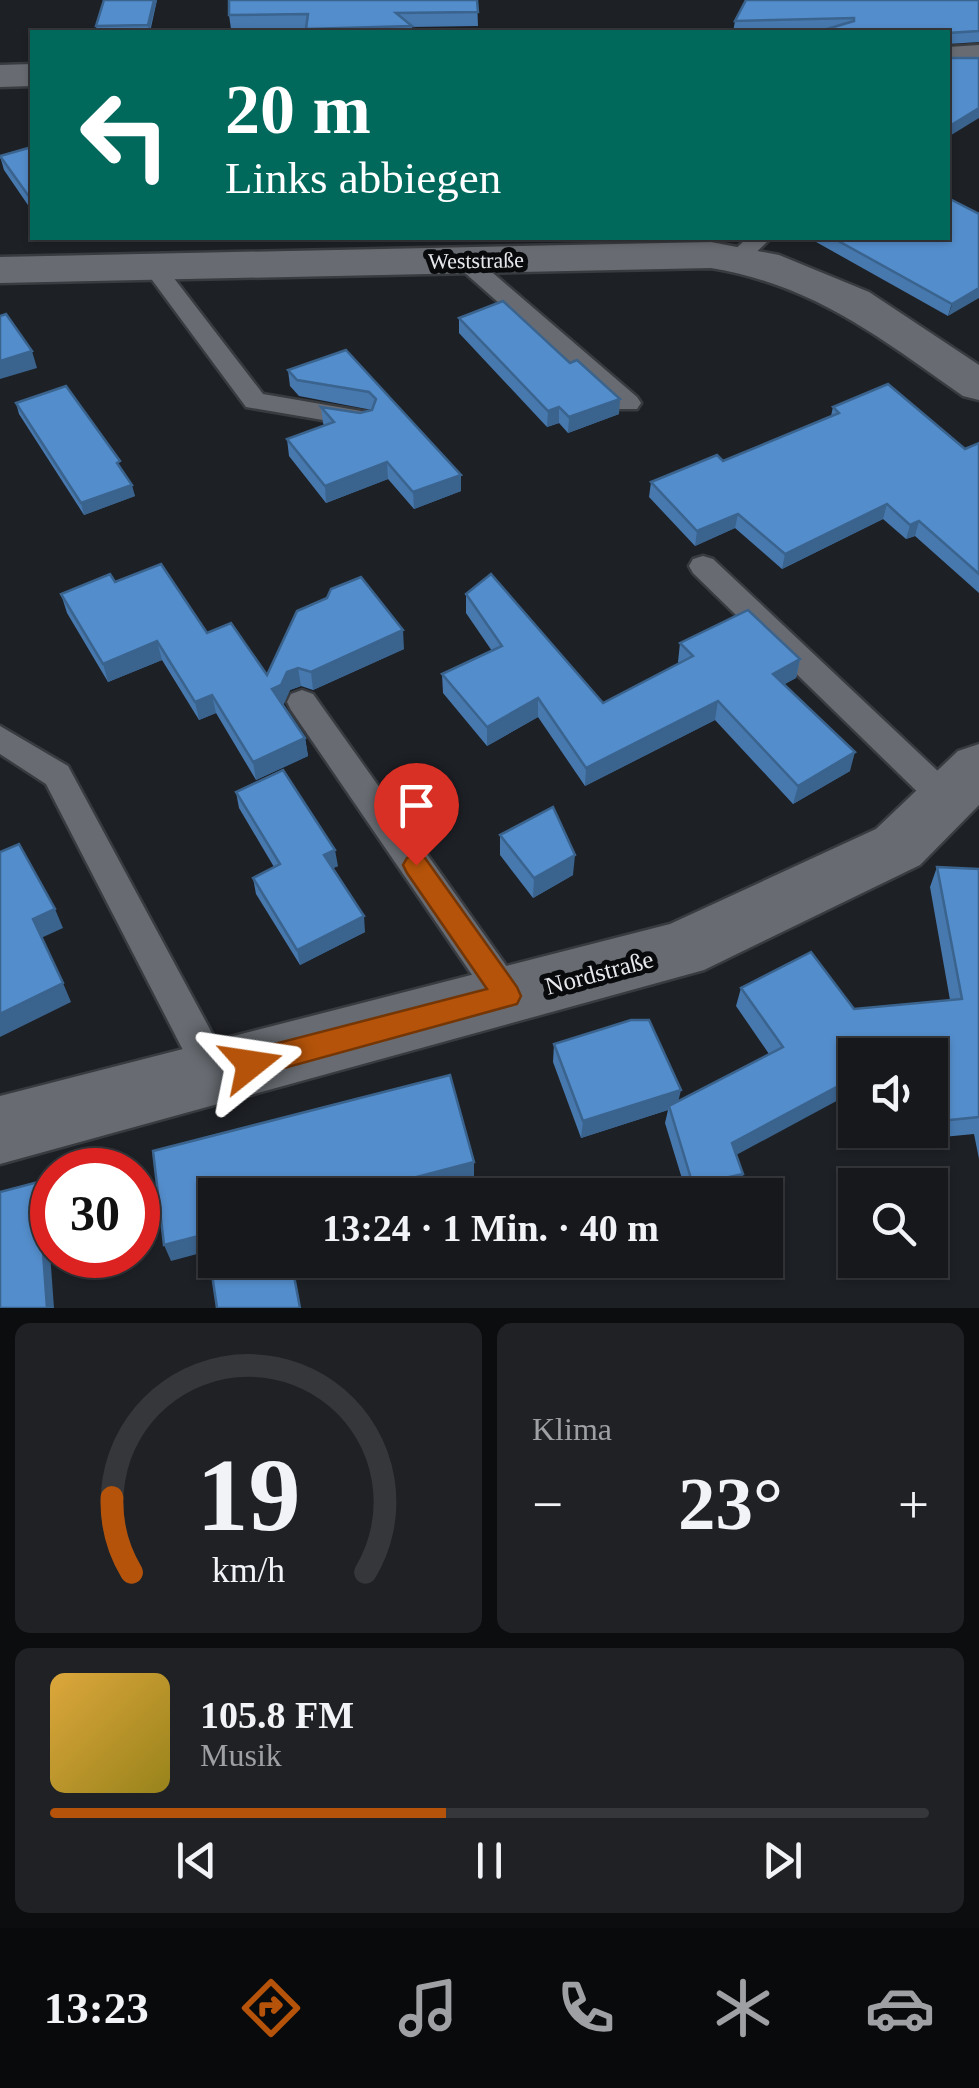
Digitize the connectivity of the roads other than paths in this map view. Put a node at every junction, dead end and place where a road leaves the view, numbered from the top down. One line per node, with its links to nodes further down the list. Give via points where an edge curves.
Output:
1 (979, 56): 2 (street)
2 (950, 57)
3 (0, 76): 4 (street)
4 (30, 76)
5 (748, 248): 6 (street, Weststraße, via 710,256); 9 (street, Weststraße, via 764,264 854,301)
6 (464, 260): 7 (street, Weststraße); 10 (lane)
7 (152, 264): 8 (street, Weststraße); 11 (lane, via 256,400)
8 (0, 270)
9 (979, 386)
10 (628, 404)
11 (362, 418)
12 (703, 566): 15 (lane)
13 (302, 702): 16 (lane)
14 (0, 738): 17 (lane, via 58,775)
15 (963, 784): 16 (street, Nordstraße, via 898,847 682,950)
16 (507, 996): 17 (street, Nordstraße)
17 (214, 1073): 18 (street, Nordstraße)
18 (0, 1130)

